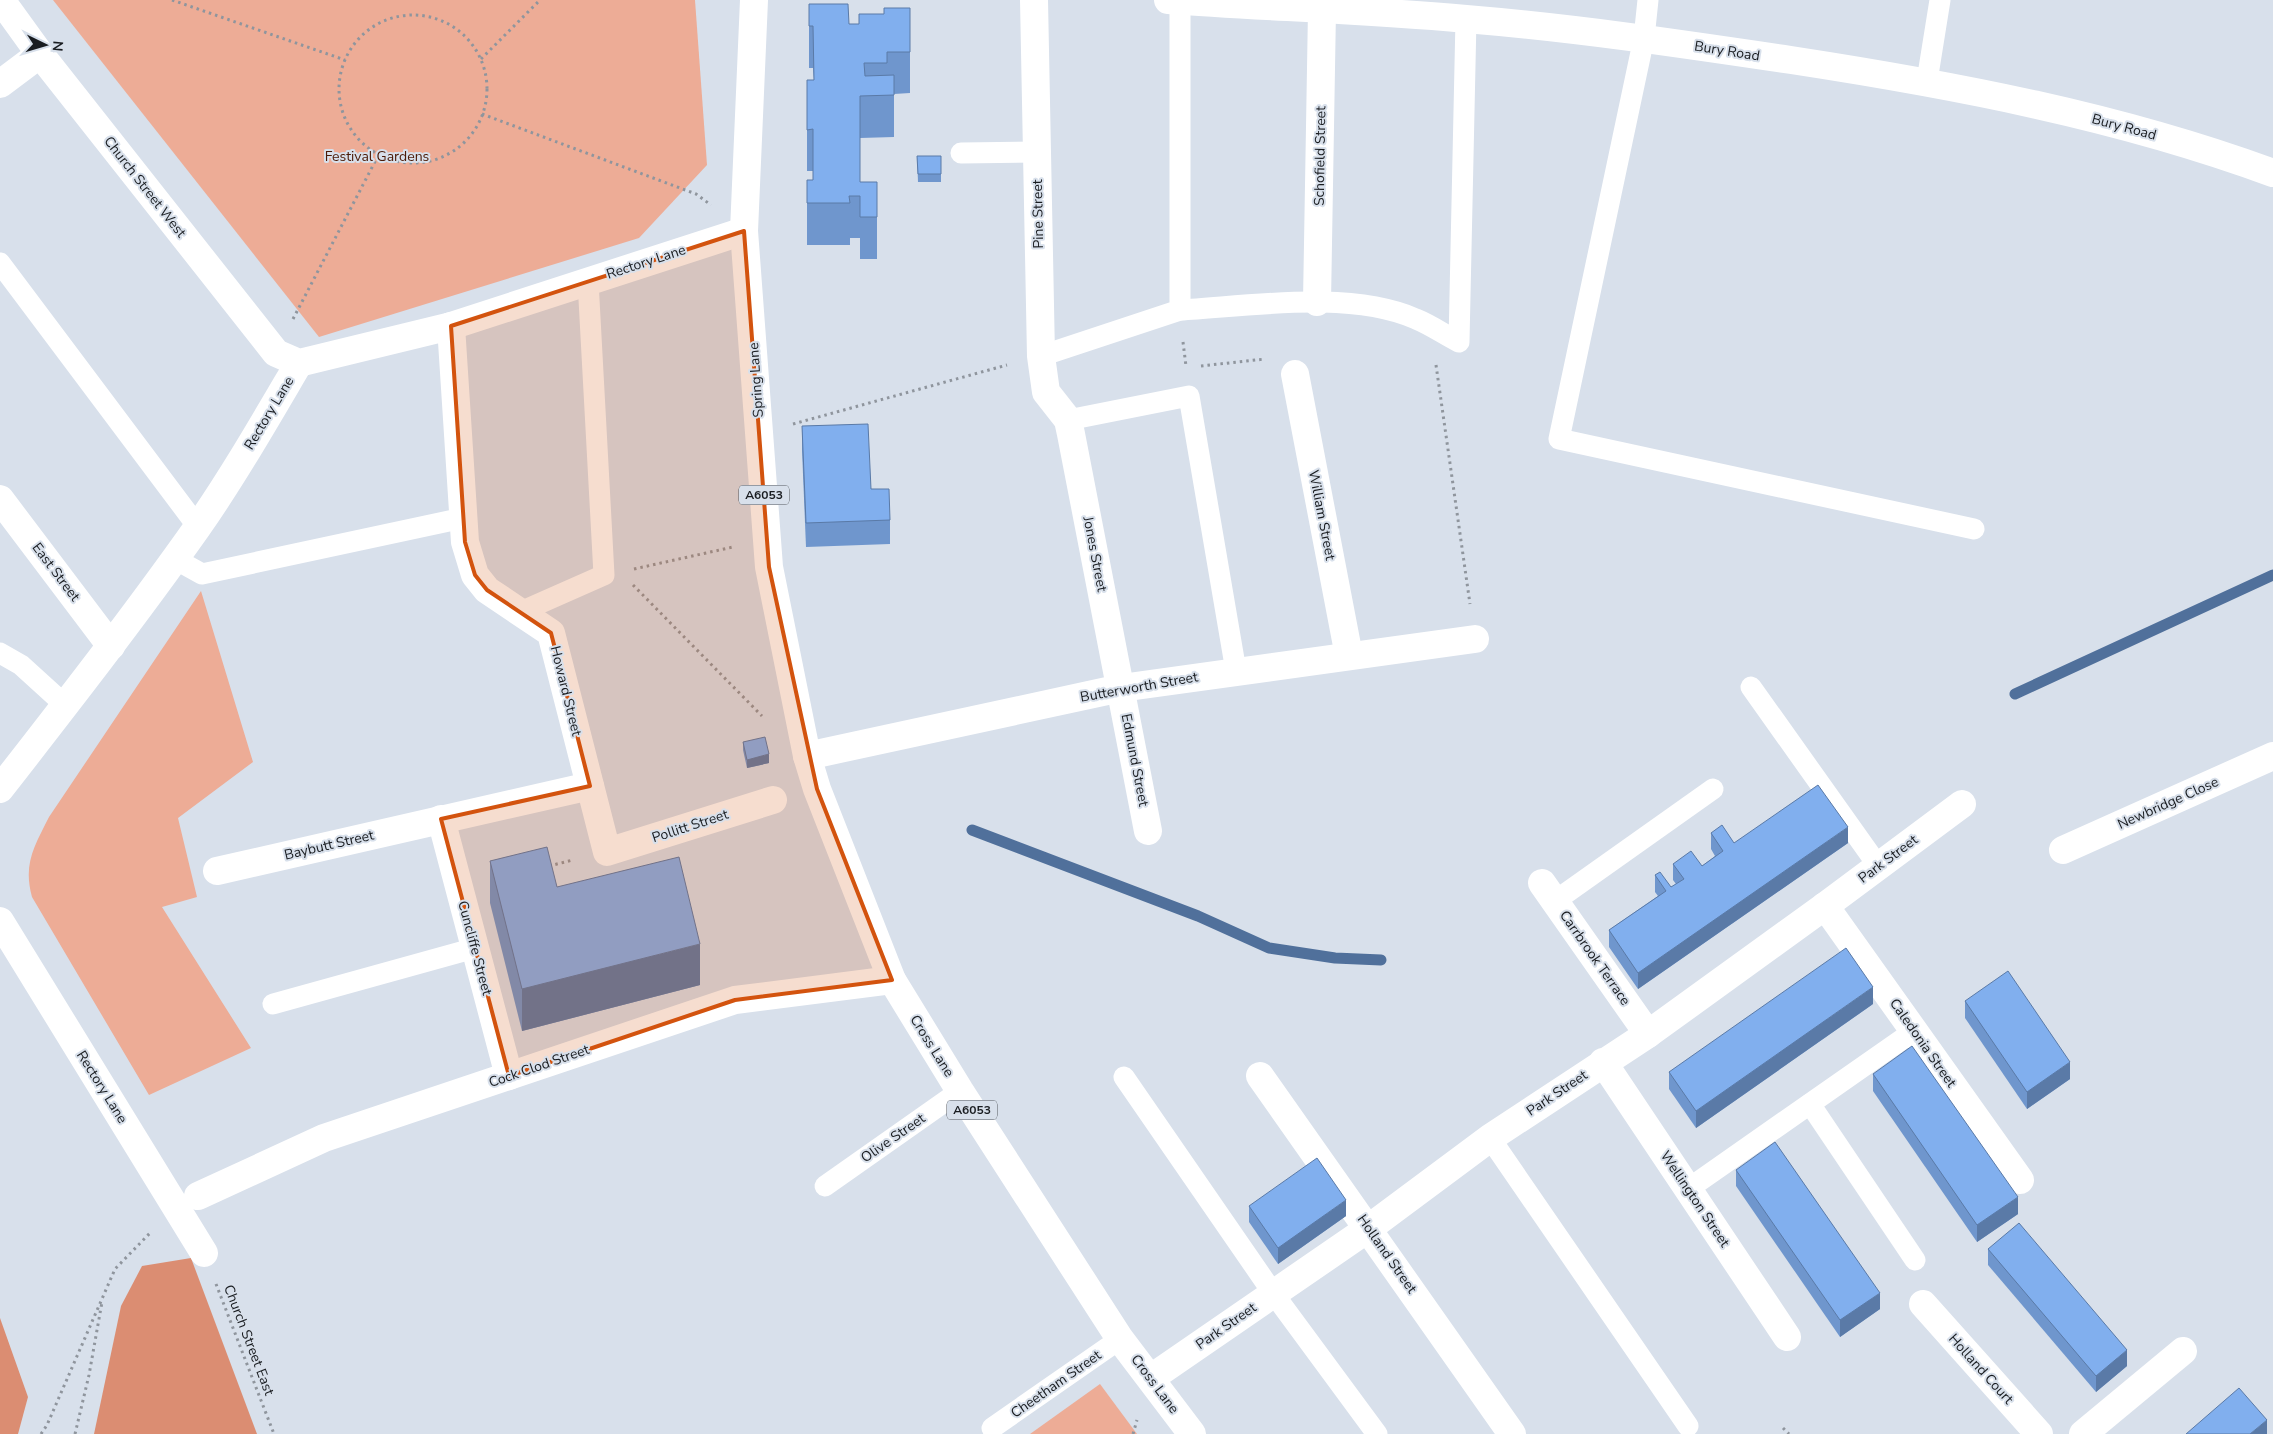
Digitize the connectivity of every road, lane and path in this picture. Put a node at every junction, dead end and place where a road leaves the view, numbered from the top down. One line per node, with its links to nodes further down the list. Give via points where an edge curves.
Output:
1 (1, 0): 12 (street, Church Street West)
2 (172, 0): 14 (path)
3 (540, 0): 13 (path)
4 (754, 0): 22 (street, Spring Lane / A6053)
5 (1034, 0): 18 (street, Pine Street)
6 (1174, 0): 9 (street, Bury Road); 26 (lane)
7 (1648, 0): 11 (lane)
8 (1940, 0): 15 (lane)
9 (1322, 10): 10 (street, Bury Road); 25 (street, Schofield Street)
10 (1466, 19): 11 (street, Bury Road); 28 (lane, via 1460,342)
11 (1644, 38): 15 (street, Bury Road); 38 (lane, via 1560,439)
12 (40, 54): 16 (street); 30 (street, Church Street West)
13 (481, 59): 14 (path, via 468,38 448,24 425,16 401,16 378,24 358,39); 17 (path, via 487,82)
14 (345, 60): 20 (path, via 339,84 342,108 352,130 368,148)
15 (1927, 81): 21 (street, Bury Road, via 2076,114 2223,154)
16 (0, 84)
17 (482, 114): 20 (path, via 476,130 459,148 438,160 414,164 389,160); 22 (path, via 696,194)
18 (1037, 152): 19 (lane); 29 (street, Pine Street)
19 (961, 153)
20 (379, 154): 30 (path)
21 (2273, 173)
22 (744, 230): 24 (street, Rectory Lane); 34 (street, Spring Lane / A6053)
23 (0, 263): 37 (lane)
24 (588, 281): 27 (street, Rectory Lane); 41 (lane)
25 (1318, 302): 26 (lane); 28 (lane, via 1374,307 1415,318)
26 (1180, 310): 29 (lane); 31 (path, via 1186,368)
27 (451, 326): 30 (street, Rectory Lane); 36 (street, Howard Street)
28 (1431, 327): 43 (path)
29 (1041, 356): 33 (street, Pine Street, via 1046,392); 34 (path, via 797,423)
30 (287, 358): 37 (street, Rectory Lane, via 252,443)
31 (1273, 358)
32 (1295, 374): 46 (street, William Street)
33 (1068, 420): 47 (lane, via 1189,396); 49 (street, Jones Street)
34 (759, 429): 39 (street, Spring Lane / A6053)
35 (0, 499): 44 (street, East Street)
36 (463, 518): 40 (lane, via 202,574); 42 (street, Howard Street, via 465,542 475,575 487,590)
37 (198, 527): 40 (street, Rectory Lane)
38 (1974, 529)
39 (767, 536): 41 (path, via 721,550); 52 (street, Spring Lane / A6053, via 769,567)
40 (175, 559): 44 (street, Rectory Lane)
41 (612, 574): 42 (lane); 51 (path)
42 (518, 613): 54 (street, Howard Street, via 551,633)
43 (1474, 639): 46 (street, Butterworth Street)
44 (111, 646): 50 (street, Rectory Lane)
45 (0, 653): 50 (lane, via 21,665)
46 (1349, 656): 47 (street, Butterworth Street)
47 (1236, 671): 49 (street, Butterworth Street)
48 (1751, 687): 63 (lane)
49 (1121, 688): 52 (street, Butterworth Street); 60 (street, Edmund Street)
50 (65, 705): 55 (street, Rectory Lane)
51 (765, 719)
52 (807, 756): 70 (street, Cross Lane / A6053, via 816,788)
53 (2273, 756): 61 (street, Newbridge Close)
54 (590, 786): 59 (street, Baybutt Street); 62 (street, Howard Street)
55 (0, 789)
56 (1713, 789): 66 (lane)
57 (773, 800): 62 (street, Pollitt Street)
58 (1962, 804): 63 (street, Park Street)
59 (442, 820): 65 (street, Baybutt Street); 69 (street, Cuncliffe Street)
60 (1148, 831)
61 (2063, 850)
62 (607, 852): 64 (path)
63 (1879, 866): 67 (street, Park Street)
64 (542, 868)
65 (217, 871)
66 (1549, 892): 73 (street, Carrbrook Terrace)
67 (1826, 906): 72 (street, Caledonia Street); 73 (street, Park Street)
68 (0, 921): 84 (street, Rectory Lane)
69 (475, 948): 71 (lane); 75 (street, Cuncliffe Street)
70 (892, 980): 75 (street, Cock Clod Street, via 735,1000); 78 (street, Cross Lane / A6053)
71 (272, 1004)
72 (1914, 1031): 79 (lane); 81 (street, Caledonia Street)
73 (1648, 1034): 74 (street, Park Street)
74 (1603, 1062): 80 (street, Park Street); 83 (street, Wellington Street)
75 (509, 1076): 84 (street, Cock Clod Street, via 324,1138)
76 (1260, 1076): 85 (street, Holland Street)
77 (1124, 1077): 88 (lane)
78 (960, 1091): 82 (lane, Olive Street); 92 (street, Cross Lane / A6053)
79 (1810, 1104): 83 (lane); 87 (lane)
80 (1490, 1138): 85 (street, Park Street); 95 (lane)
81 (2020, 1180)
82 (825, 1186)
83 (1688, 1189): 91 (street, Wellington Street)
84 (187, 1201): 86 (street, Rectory Lane); 89 (path, via 115,1269)
85 (1369, 1228): 88 (street, Park Street); 103 (street, Holland Street)
86 (204, 1254): 100 (path, Church Street East)
87 (1915, 1260)
88 (1273, 1294): 94 (street, Park Street); 102 (lane)
89 (103, 1296): 98 (path); 99 (path)
90 (1923, 1304): 105 (street, Holland Court)
91 (1787, 1337)
92 (1120, 1339): 94 (street, Cross Lane / A6053); 96 (lane, Cheetham Street)
93 (2183, 1351): 106 (street)
94 (1151, 1378): 101 (street, Cross Lane / A6053)
95 (1688, 1426)
96 (992, 1428)
97 (1783, 1428): 104 (path)
98 (41, 1434)
99 (75, 1434)
100 (274, 1434)
101 (1192, 1434)
102 (1378, 1434)
103 (1512, 1434)
104 (1789, 1434)
105 (2038, 1434)
106 (2083, 1434)

